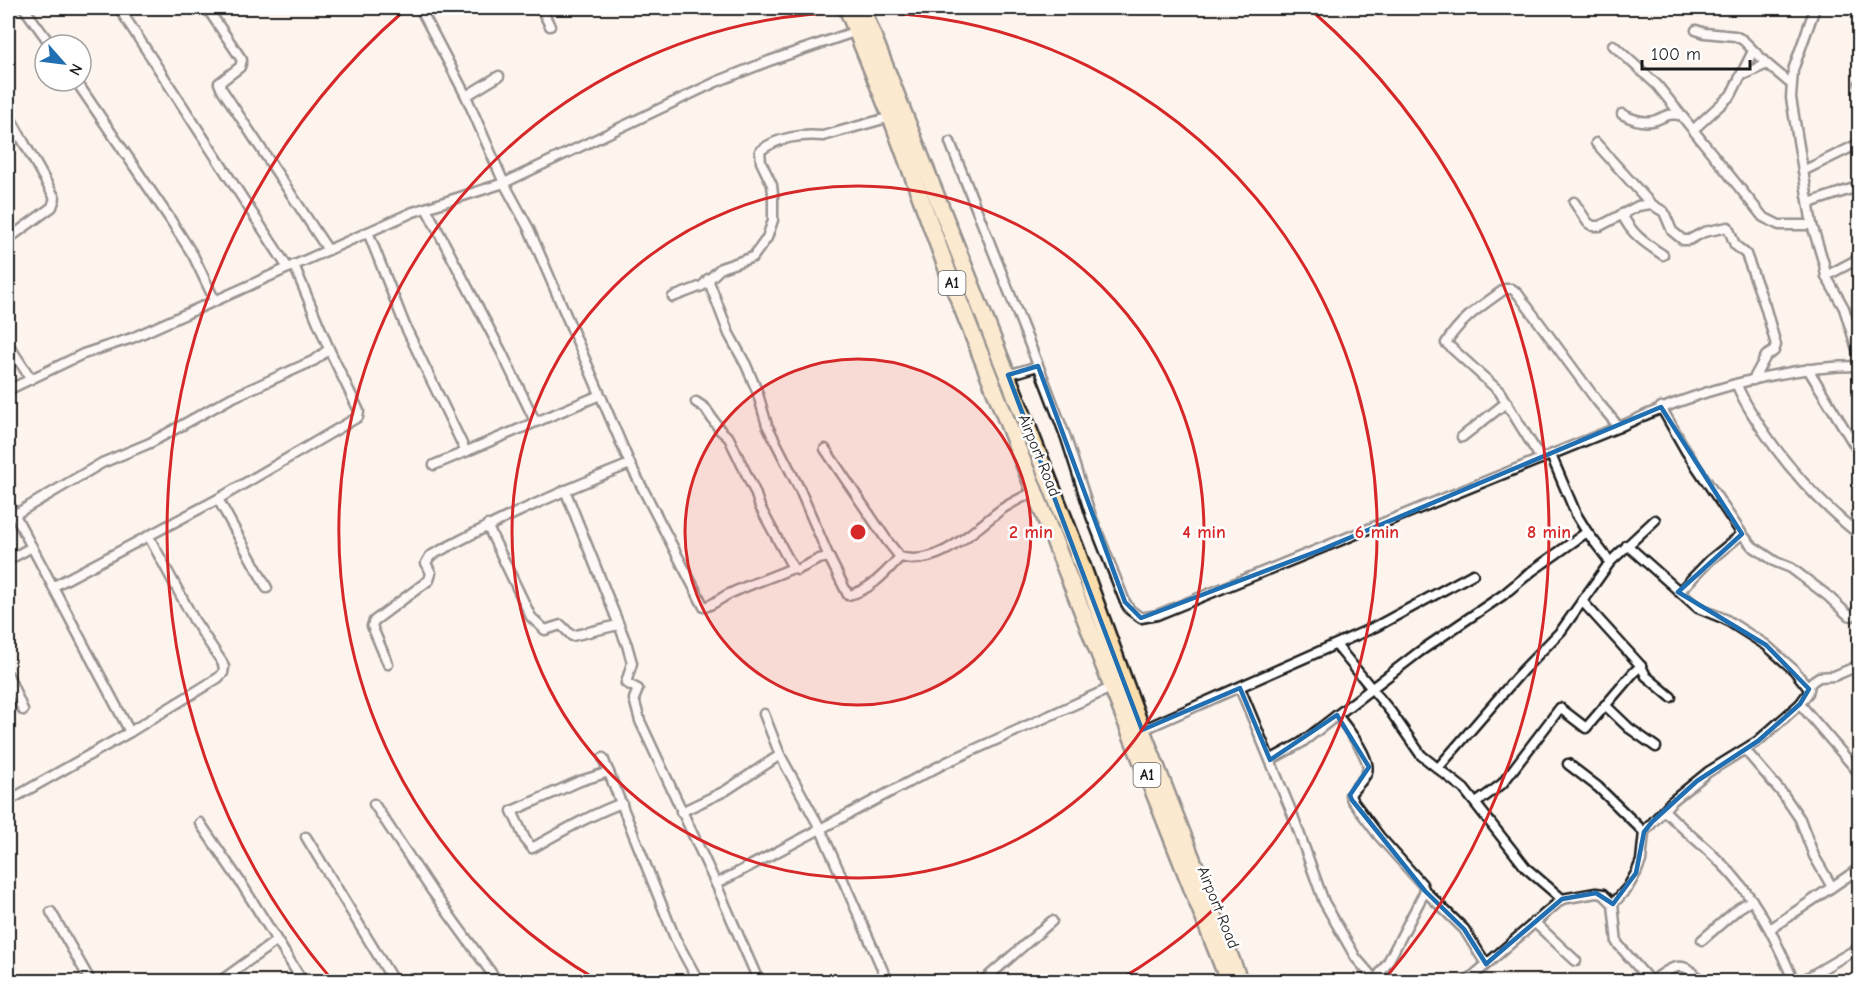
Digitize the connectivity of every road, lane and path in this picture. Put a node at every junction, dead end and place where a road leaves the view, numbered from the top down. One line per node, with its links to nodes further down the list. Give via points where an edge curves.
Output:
1 (24, 8): 12 (street)
2 (119, 8): 45 (street)
3 (207, 8): 42 (street, via 242,60 240,67 219,83 220,88)
4 (420, 8): 20 (street)
5 (541, 8): 9 (street)
6 (847, 8): 11 (highway, Airport Road / A1)
7 (862, 8): 56 (highway, Airport Road / A1)
8 (1815, 8): 18 (street)
9 (550, 26)
10 (1696, 30): 14 (street, via 1735,36)
11 (857, 31): 24 (highway, Airport Road / A1); 32 (street, via 716,82)
12 (42, 33)
13 (1613, 45): 23 (street, via 1657,85)
14 (1753, 51): 15 (street); 17 (street)
15 (1767, 64): 17 (street); 18 (street)
16 (499, 76): 20 (street)
17 (1740, 76): 25 (street, via 1728,99)
18 (1791, 84): 31 (street)
19 (84, 93): 49 (street, via 193,255)
20 (466, 96): 32 (street)
21 (8, 114): 26 (street)
22 (1622, 114): 23 (street, via 1643,121 1671,113)
23 (1680, 115): 25 (street)
24 (891, 117): 47 (street, via 823,136 787,138 760,151 773,194 773,220 767,238 753,257 721,268); 76 (highway, Airport Road / A1)
25 (1693, 130): 39 (street, via 1763,217 1779,225)
26 (18, 135): 28 (street); 41 (street, via 55,198 52,207)
27 (950, 142): 53 (street)
28 (8, 143)
29 (1596, 143): 36 (street)
30 (1860, 143): 31 (street)
31 (1803, 171): 35 (street)
32 (504, 183): 37 (street); 61 (street, via 529,230)
33 (1860, 186): 35 (street)
34 (1574, 202): 38 (street, via 1593,226)
35 (1809, 203): 39 (street)
36 (1651, 204): 38 (street); 58 (street, via 1664,212 1676,236 1689,240 1728,227 1735,244 1746,254 1776,345)
37 (426, 208): 40 (street); 65 (street)
38 (1622, 214): 43 (street, via 1641,241)
39 (1812, 225): 46 (street)
40 (368, 232): 42 (street); 69 (street, via 406,328)
41 (8, 239)
42 (328, 250): 45 (street)
43 (1663, 255)
44 (1860, 258): 46 (street)
45 (291, 266): 49 (street); 51 (street)
46 (1826, 276): 52 (street, via 1844,308)
47 (708, 279): 48 (street, via 702,286); 88 (street, via 757,391 767,425)
48 (673, 297)
49 (215, 301): 57 (street)
50 (8, 344): 57 (street)
51 (329, 349): 77 (street, via 359,411 358,417); 79 (street, via 315,360 102,464)
52 (1860, 359)
53 (1038, 366): 56 (street); 72 (street, via 1125,602 1141,618)
54 (1860, 366): 55 (street)
55 (1808, 369): 58 (street); 70 (street)
56 (1008, 375): 115 (highway, Airport Road / A1)
57 (31, 379): 60 (street)
58 (1753, 380): 59 (street)
59 (1737, 385): 64 (street); 84 (street, via 1783,461 1820,501)
60 (8, 390)
61 (600, 395): 65 (street); 73 (street)
62 (696, 402): 92 (street, via 729,438)
63 (1507, 402): 66 (street, via 1446,343 1477,309 1505,289 1512,289); 67 (street); 72 (street)
64 (1660, 407): 66 (street); 83 (street)
65 (535, 422): 69 (street)
66 (1619, 427): 71 (street)
67 (1462, 437)
68 (825, 449): 89 (street)
69 (466, 452): 74 (street)
70 (1860, 454)
71 (1551, 455): 72 (street); 82 (street)
72 (1541, 459)
73 (630, 464): 75 (street); 92 (street, via 704,607)
74 (434, 465)
75 (565, 489): 81 (street); 99 (street)
76 (1035, 491): 89 (street, via 937,554 917,560); 105 (highway, Airport Road / A1)
77 (218, 499): 85 (street); 95 (street)
78 (8, 502): 79 (street)
79 (14, 515): 87 (street)
80 (1655, 520): 86 (street)
81 (487, 525): 99 (street, via 531,617 545,630 561,625 572,636); 101 (street, via 430,556 426,563 429,580 374,621 372,626)
82 (1587, 532): 91 (street); 107 (street)
83 (1742, 534): 96 (street); 98 (street, via 1752,546 1791,568 1848,615 1852,616)
84 (1860, 535)
85 (149, 537): 94 (street); 116 (street, via 194,620 225,667 218,678)
86 (1627, 545): 91 (street); 96 (street)
87 (32, 547): 90 (street); 94 (street)
88 (829, 557): 89 (street, via 848,595 876,581); 92 (street, via 796,570)
89 (900, 557)
90 (8, 560)
91 (1610, 562): 97 (street)
92 (792, 568)
93 (1473, 574): 100 (street)
94 (54, 586): 116 (street)
95 (267, 588)
96 (1679, 592): 108 (street, via 1698,608 1725,619 1766,645)
97 (1582, 601): 103 (street); 124 (street, via 1561,631)
98 (1860, 607)
99 (618, 625): 132 (street, via 632,663 626,683 638,689 634,699 640,721)
100 (1336, 645): 106 (street); 107 (street)
101 (388, 664)
102 (1860, 665): 108 (street, via 1834,676 1819,677)
103 (1641, 666): 109 (street, via 1646,676); 111 (street)
104 (8, 675): 112 (street)
105 (1113, 687): 134 (street, via 947,762); 162 (highway, Airport Road / A1)
106 (1240, 688): 115 (street); 121 (street)
107 (1371, 688): 114 (street); 124 (street, via 1421,755)
108 (1809, 689): 110 (street)
109 (1671, 697)
110 (1800, 704): 118 (street); 122 (street)
111 (1605, 705): 117 (street); 129 (street, via 1586,728 1560,708 1502,784)
112 (23, 710)
113 (764, 714): 119 (street)
114 (1338, 715): 121 (street); 140 (street, via 1369,766 1350,795)
115 (1142, 730): 163 (highway, Airport Road / A1)
116 (130, 732): 127 (street)
117 (1656, 747)
118 (1746, 751): 131 (street, via 1697,781); 139 (street, via 1784,794 1800,819 1814,856)
119 (780, 755): 132 (street, via 725,791); 134 (street)
120 (603, 758): 125 (street)
121 (1270, 760): 164 (street, via 1324,903)
122 (1856, 762): 126 (street)
123 (1568, 764): 135 (street)
124 (1438, 768): 129 (street)
125 (609, 772): 128 (street); 128 (street, via 512,811 532,848)
126 (1860, 774)
127 (8, 801)
128 (622, 803): 158 (street, via 675,938)
129 (1476, 803): 141 (street, via 1526,868)
130 (374, 804): 157 (street)
131 (1664, 810): 135 (street); 142 (street, via 1733,876)
132 (681, 812): 138 (street)
133 (200, 823): 149 (street)
134 (821, 830): 138 (street); 160 (street)
135 (1644, 832): 143 (street, via 1638,867)
136 (306, 837): 156 (street)
137 (1860, 868): 139 (street)
138 (716, 884): 159 (street)
139 (1832, 887): 147 (street)
140 (1425, 891): 152 (street, via 1464,929); 164 (street)
141 (1562, 900): 143 (street, via 1596,893); 146 (street)
142 (1752, 900): 147 (street); 148 (street)
143 (1613, 904): 166 (street, via 1617,943)
144 (51, 912): 153 (street)
145 (1052, 921): 161 (street)
146 (1534, 922): 151 (street); 152 (street)
147 (1770, 929): 168 (street)
148 (1702, 939)
149 (276, 940): 154 (street); 155 (street)
150 (1860, 947): 169 (street)
151 (1576, 961)
152 (1486, 964): 165 (street)
153 (91, 981)
154 (219, 981)
155 (303, 981)
156 (394, 981)
157 (498, 981)
158 (699, 981)
159 (759, 981)
160 (888, 981)
161 (982, 981)
162 (1229, 981)
163 (1240, 981)
164 (1374, 981)
165 (1466, 981)
166 (1650, 981): 167 (street, via 1679,965)
167 (1701, 981)
168 (1794, 981)
169 (1800, 981)

